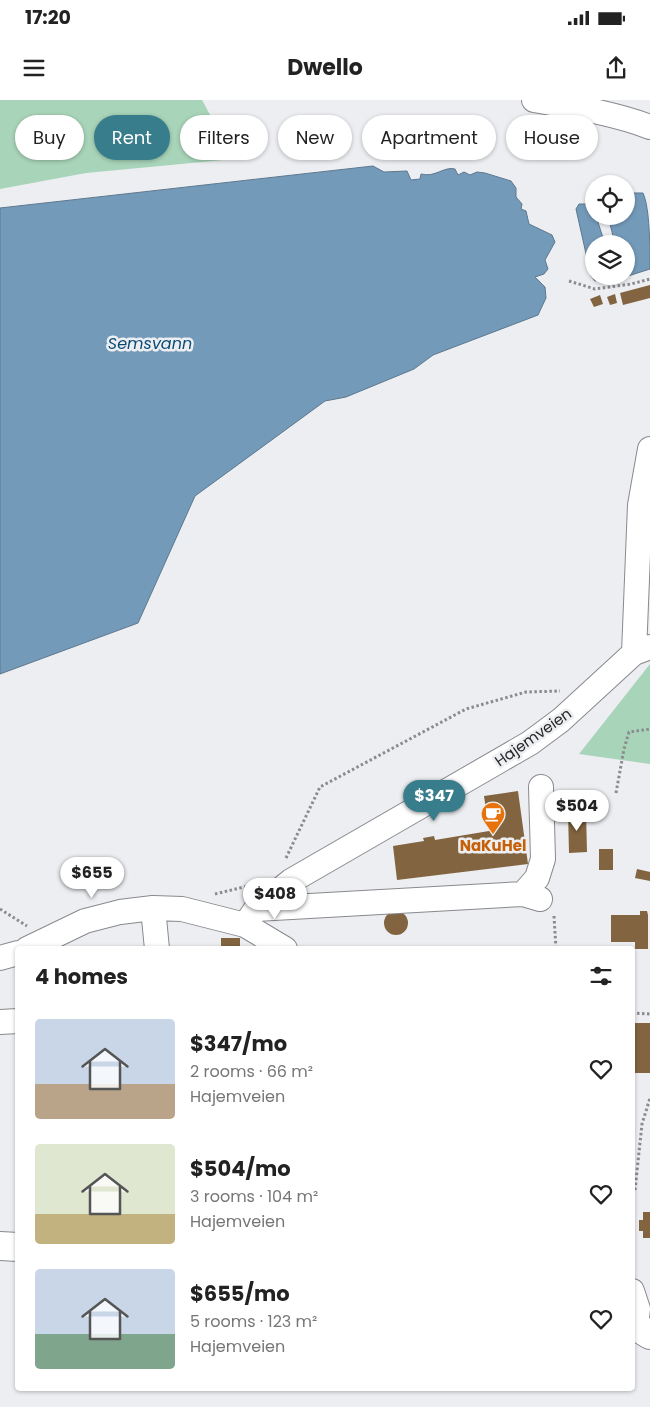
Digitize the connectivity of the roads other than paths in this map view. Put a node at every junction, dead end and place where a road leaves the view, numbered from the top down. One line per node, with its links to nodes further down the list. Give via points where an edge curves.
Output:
1 (534, 100): 2 (street, via 633,120)
2 (650, 127)
3 (650, 449): 4 (street, via 640,504)
4 (642, 650): 7 (street, Hajemveien, via 530,743 291,881)
5 (541, 787): 7 (street, via 543,859 531,896)
6 (153, 908): 7 (street); 8 (street, via 85,921); 9 (street)
7 (251, 917): 10 (street)
8 (36, 944)
9 (157, 946)
10 (282, 946)
11 (15, 954): 12 (street)
12 (0, 958)
13 (15, 1021): 14 (street)
14 (0, 1022)
15 (0, 1246): 16 (main road)
16 (15, 1247)
17 (635, 1300): 18 (street)
18 (640, 1328)

